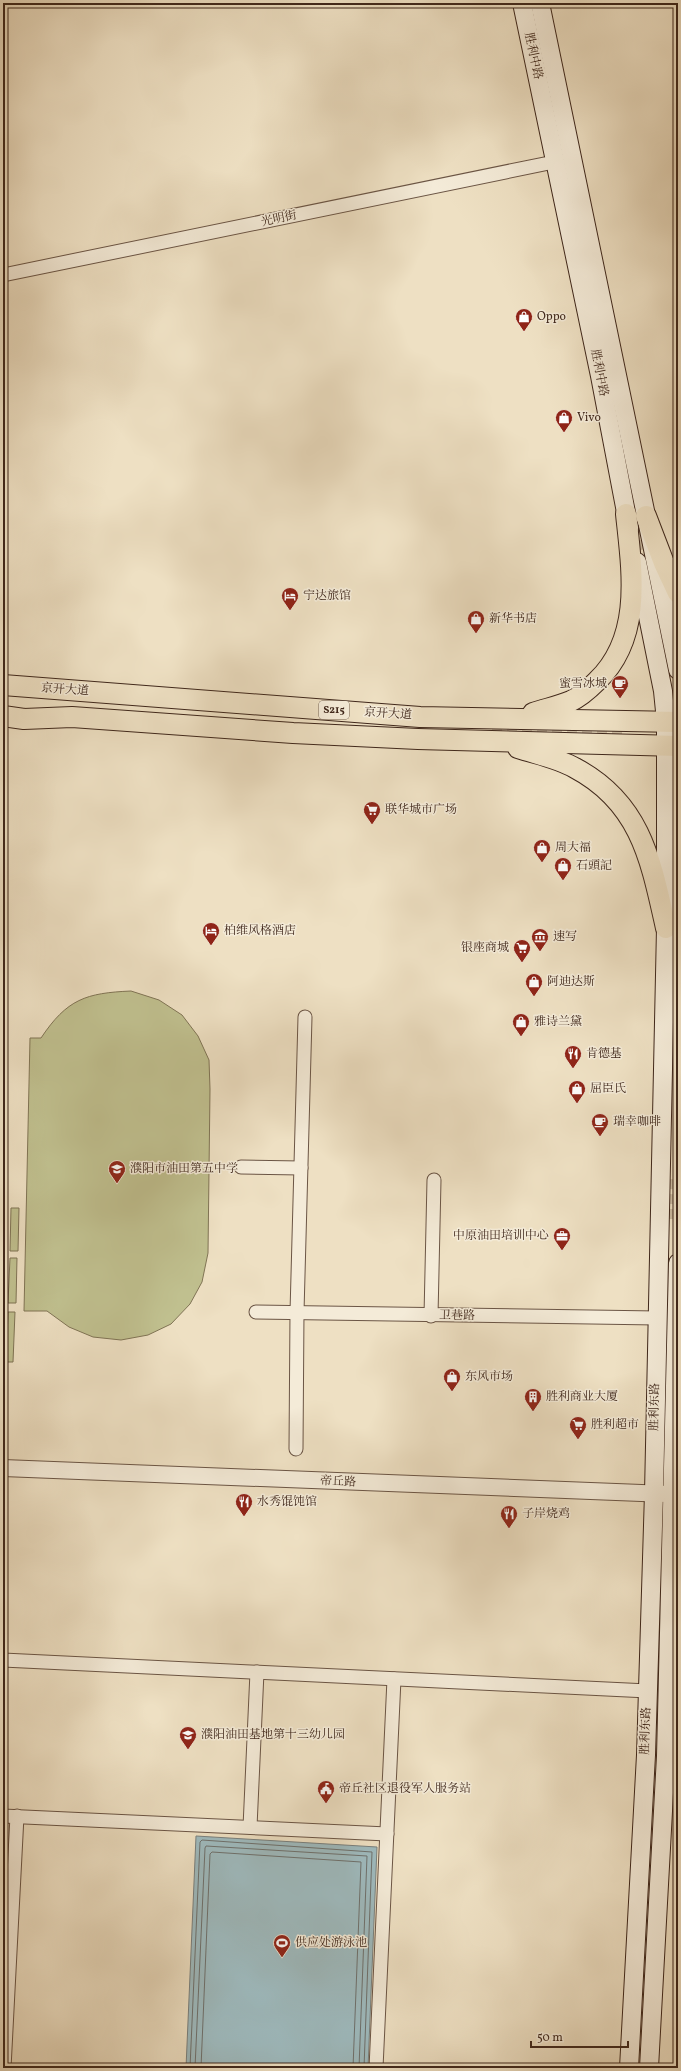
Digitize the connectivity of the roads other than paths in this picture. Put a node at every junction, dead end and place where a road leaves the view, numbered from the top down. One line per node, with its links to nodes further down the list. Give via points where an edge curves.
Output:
1 (522, 3): 3 (main road, 胜利中路)
2 (540, 3): 6 (main road, 胜利中路)
3 (554, 162): 4 (street, 光明街); 5 (main road, 胜利中路, via 600,376)
4 (3, 275)
5 (626, 514): 11 (main road, via 632,601 627,632 618,656 604,674 571,701); 12 (main road, 胜利中路)
6 (646, 516): 7 (main road); 8 (main road, 胜利中路)
7 (678, 593)
8 (678, 670)
9 (3, 685): 11 (main road, 京开大道 / S215, via 420,717)
10 (3, 716): 13 (main road, 京开大道 / S215, via 24,719 72,717 293,733)
11 (519, 718): 12 (main road, 京开大道 / S215)
12 (672, 722): 14 (main road, 胜利中路)
13 (497, 742): 14 (main road, 京开大道 / S215); 15 (main road, via 574,767 595,780 615,799 634,821 646,847)
14 (672, 746): 15 (main road, 胜利东路)
15 (666, 928): 24 (main road, 胜利东路)
16 (305, 1017): 18 (street)
17 (241, 1167): 18 (street)
18 (301, 1168): 22 (street)
19 (434, 1180): 23 (street)
20 (678, 1263): 25 (main road, 胜利东路)
21 (256, 1312): 22 (street, 卫巷路)
22 (298, 1312): 23 (street, 卫巷路); 26 (street)
23 (431, 1316): 24 (street, 卫巷路)
24 (657, 1318): 28 (main road, 胜利东路)
25 (676, 1402): 29 (main road, 胜利东路)
26 (296, 1449)
27 (3, 1468): 28 (street, 帝丘路)
28 (654, 1493): 29 (street, 帝丘路); 34 (main road, 胜利东路)
29 (672, 1495): 30 (main road, 胜利东路)
30 (675, 1515): 42 (main road, 胜利东路)
31 (3, 1660): 32 (street)
32 (257, 1672): 33 (street); 37 (street)
33 (394, 1679): 34 (street); 38 (street)
34 (648, 1691): 41 (main road, 胜利东路)
35 (3, 1816): 36 (street)
36 (17, 1816): 37 (street); 39 (street)
37 (250, 1827): 38 (street)
38 (387, 1834): 40 (street)
39 (4, 2068)
40 (376, 2068)
41 (629, 2068)
42 (649, 2068)

